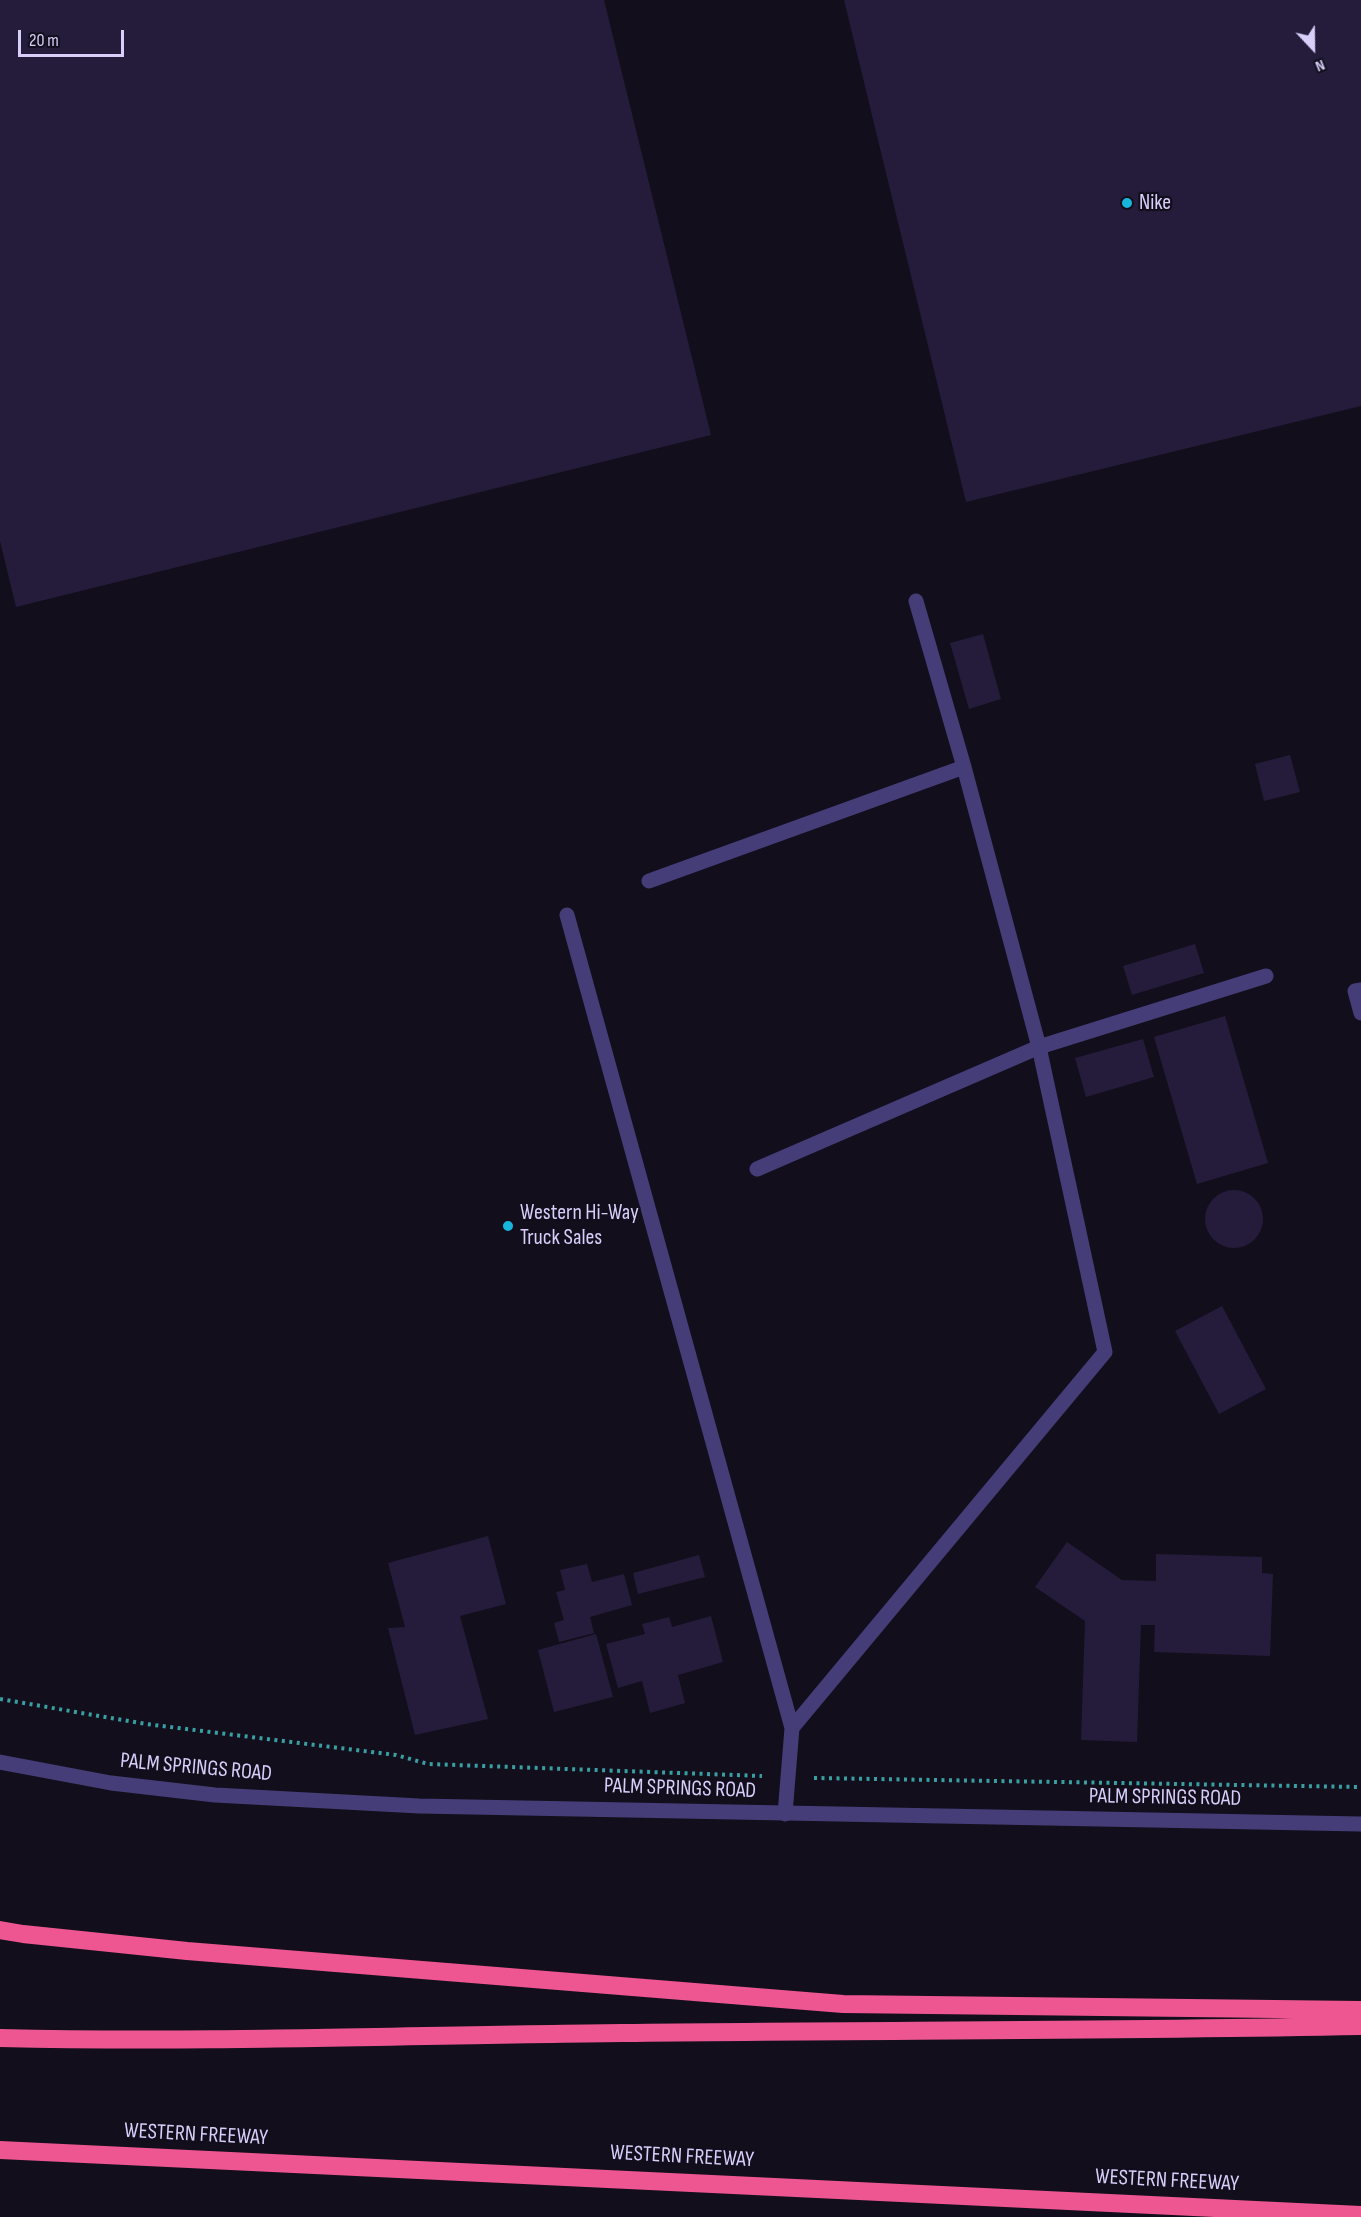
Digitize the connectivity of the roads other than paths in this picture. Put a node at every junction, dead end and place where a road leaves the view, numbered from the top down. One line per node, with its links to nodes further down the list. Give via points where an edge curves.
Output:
1 (916, 601): 2 (street)
2 (964, 767): 3 (street); 8 (street)
3 (649, 881)
4 (567, 915): 10 (street)
5 (1266, 976): 8 (street)
6 (1361, 990): 7 (street, via 1356,992)
7 (1361, 1013)
8 (1039, 1047): 9 (street); 10 (street, via 1105,1352)
9 (757, 1169)
10 (792, 1728): 12 (street)
11 (0, 1762): 12 (street, PALM SPRINGS ROAD, via 111,1783 215,1795 418,1806)
12 (785, 1814): 13 (street, PALM SPRINGS ROAD)
13 (1361, 1824)
14 (0, 1930): 15 (highway, via 199,1952 843,2004)
15 (1361, 2010)
16 (1361, 2026): 17 (highway)
17 (0, 2038)
18 (0, 2150): 19 (highway, WESTERN FREEWAY)
19 (1361, 2215)

